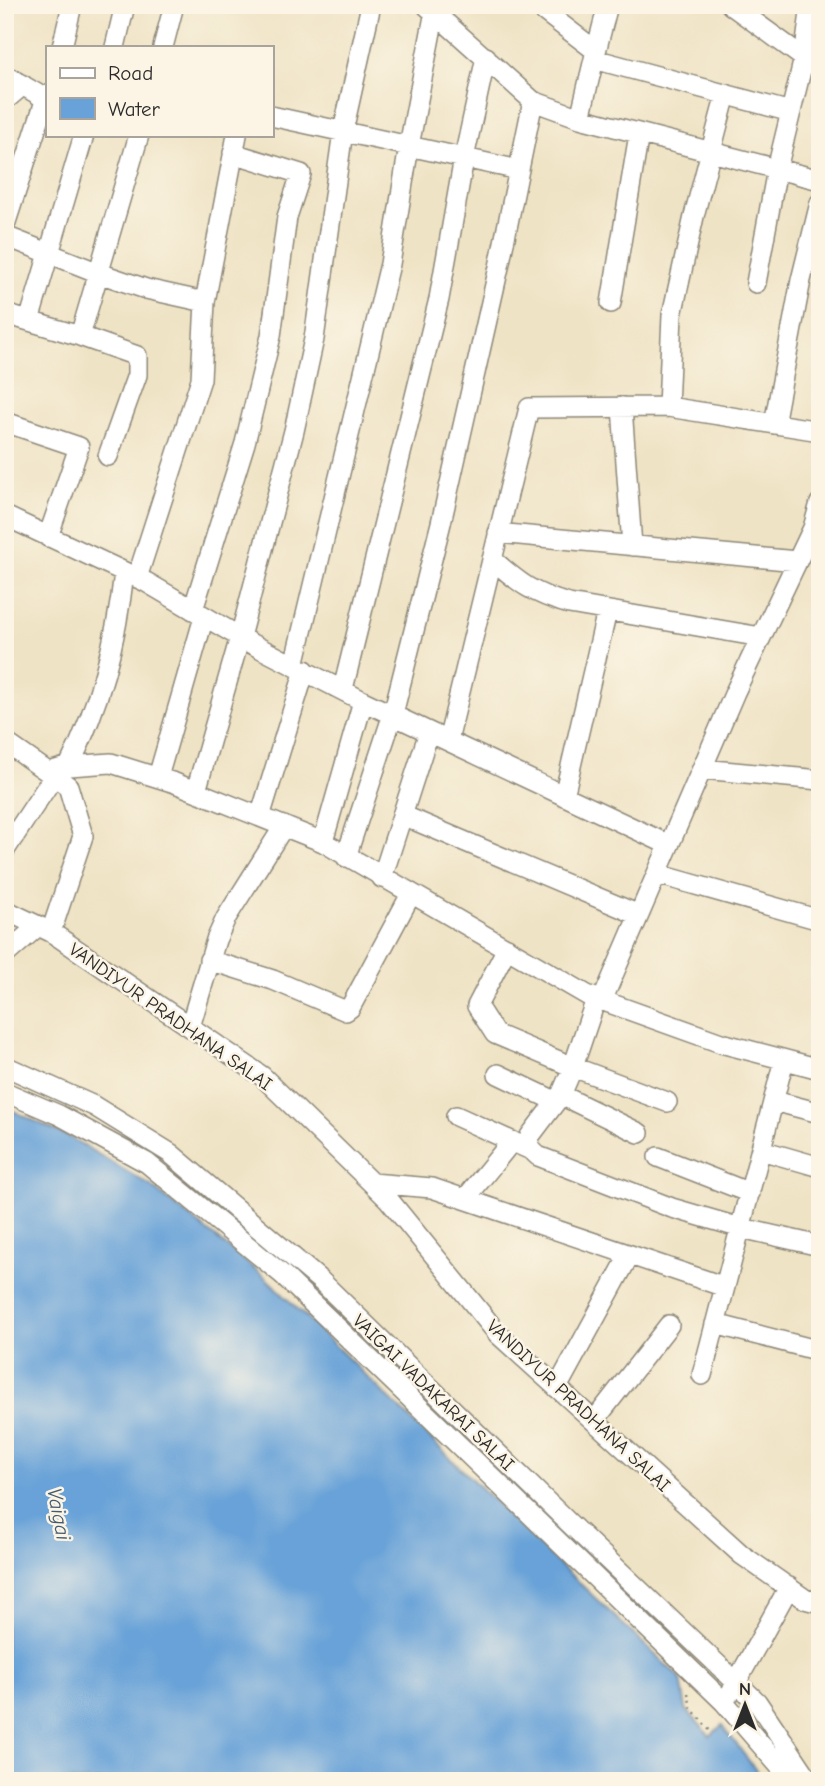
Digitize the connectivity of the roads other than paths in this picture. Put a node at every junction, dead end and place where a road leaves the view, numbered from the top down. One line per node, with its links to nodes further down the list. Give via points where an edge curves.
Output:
1 (72, 5): 10 (street)
2 (125, 5): 11 (street)
3 (174, 5): 12 (street)
4 (372, 5): 26 (street)
5 (536, 5): 13 (street)
6 (608, 5): 13 (street)
7 (731, 5): 15 (street)
8 (811, 5): 15 (street)
9 (431, 8): 14 (street); 31 (street)
10 (62, 46)
11 (115, 46)
12 (163, 46)
13 (595, 55): 18 (street); 25 (street)
14 (486, 57): 22 (street); 33 (street)
15 (804, 58): 23 (street)
16 (5, 75): 17 (street)
17 (23, 85): 19 (street); 20 (street)
18 (726, 94): 23 (street); 32 (street)
19 (5, 96)
20 (46, 96)
21 (46, 100): 38 (street)
22 (533, 101): 25 (street); 35 (street)
23 (791, 112): 34 (street)
24 (273, 116): 26 (street)
25 (580, 118): 27 (street)
26 (343, 131): 31 (street); 64 (street, via 314,339)
27 (639, 134): 32 (street); 44 (street)
28 (84, 136): 40 (street)
29 (139, 136): 41 (street)
30 (235, 144): 43 (street); 63 (street, via 301,174 287,218 271,336)
31 (409, 146): 33 (street); 66 (street, via 390,264)
32 (712, 152): 34 (street); 49 (street, via 672,315)
33 (464, 158): 35 (street); 67 (street, via 439,299)
34 (777, 169): 36 (street); 42 (street)
35 (519, 170): 69 (street, via 441,523)
36 (820, 180)
37 (820, 203): 51 (street)
38 (5, 225)
39 (5, 236): 40 (street)
40 (49, 253): 41 (street); 46 (street)
41 (99, 273): 43 (street); 47 (street)
42 (755, 283)
43 (205, 303): 61 (street, via 201,379)
44 (611, 303)
45 (5, 314): 46 (street)
46 (29, 321): 47 (street)
47 (80, 336): 53 (street, via 136,356 136,375)
48 (622, 407): 49 (street); 56 (street, via 529,408); 58 (street)
49 (668, 407): 51 (street)
50 (5, 422): 57 (street, via 79,446)
51 (774, 424): 52 (street)
52 (820, 431)
53 (108, 456)
54 (820, 503): 60 (street)
55 (5, 516): 57 (street)
56 (498, 533): 58 (street); 59 (street)
57 (48, 537): 61 (street)
58 (632, 546): 60 (street)
59 (492, 559): 62 (street, via 545,598); 71 (street)
60 (797, 561): 65 (street)
61 (130, 575): 63 (street); 74 (street, via 82,741)
62 (607, 611): 65 (street); 78 (street)
63 (199, 613): 64 (street); 75 (street)
64 (240, 637): 66 (street); 77 (street)
65 (761, 637): 73 (street)
66 (299, 668): 67 (street); 80 (street)
67 (343, 689): 68 (street)
68 (363, 701): 69 (street); 82 (street)
69 (393, 715): 70 (street); 85 (street)
70 (429, 732): 71 (street); 79 (street)
71 (447, 741): 78 (street)
72 (5, 742): 74 (street, VANDIYUR PRADHANA SALAI)
73 (702, 769): 76 (street); 83 (street)
74 (57, 772): 75 (street, via 111,763); 84 (street); 92 (street, VANDIYUR PRADHANA SALAI, via 68,786 83,836)
75 (158, 778): 77 (street)
76 (820, 780)
77 (196, 791): 80 (street)
78 (564, 796): 83 (street)
79 (402, 815): 87 (street); 90 (street)
80 (260, 817): 81 (street)
81 (284, 826): 82 (street); 95 (street, via 226,918)
82 (323, 842): 85 (street)
83 (669, 845): 86 (street)
84 (5, 850)
85 (346, 858): 87 (street)
86 (657, 874): 90 (street); 91 (street)
87 (382, 878): 88 (street)
88 (411, 894): 93 (street); 95 (street, via 346,1011 273,980)
89 (5, 910): 92 (street)
90 (639, 915): 96 (street)
91 (820, 920)
92 (45, 929): 94 (street); 97 (street, VANDIYUR PRADHANA SALAI)
93 (508, 948): 96 (street); 100 (street, via 477,1006 495,1034)
94 (5, 955)
95 (209, 960): 97 (street)
96 (599, 1000): 98 (street); 100 (street)
97 (190, 1027): 115 (street, VANDIYUR PRADHANA SALAI, via 262,1076)
98 (784, 1060): 101 (street); 105 (street)
99 (5, 1066): 130 (street, VAIGAI VADAKARAI SALAI, via 94,1106 170,1153 321,1282)
100 (573, 1067): 104 (street); 106 (street)
101 (820, 1069)
102 (498, 1074): 104 (street)
103 (5, 1092): 131 (street, VAIGAI VADAKARAI SALAI, via 59,1115 146,1163 283,1275)
104 (558, 1098): 109 (street); 111 (street, via 530,1136)
105 (774, 1101): 107 (street); 112 (street)
106 (667, 1102)
107 (820, 1113)
108 (457, 1116): 110 (street)
109 (639, 1133)
110 (512, 1141): 111 (street); 117 (street)
111 (531, 1150): 118 (street, via 672,1208)
112 (761, 1150): 114 (street); 116 (street)
113 (658, 1157): 116 (street)
114 (818, 1162)
115 (372, 1183): 117 (street, via 432,1188); 126 (street, VANDIYUR PRADHANA SALAI, via 498,1334)
116 (750, 1193): 118 (street)
117 (466, 1198): 120 (street)
118 (741, 1228): 119 (street); 121 (street)
119 (820, 1246)
120 (629, 1256): 121 (street); 126 (street)
121 (725, 1287): 122 (street)
122 (715, 1324): 124 (street); 125 (street)
123 (669, 1325): 127 (street)
124 (820, 1351)
125 (702, 1375)
126 (557, 1388): 127 (street, VANDIYUR PRADHANA SALAI)
127 (594, 1421): 128 (street, VANDIYUR PRADHANA SALAI, via 742,1555)
128 (789, 1587): 129 (street, VANDIYUR PRADHANA SALAI); 130 (street)
129 (820, 1603)
130 (737, 1684): 131 (street); 133 (street, VAIGAI VADAKARAI SALAI, via 757,1702)
131 (724, 1702): 132 (street, VAIGAI VADAKARAI SALAI)
132 (788, 1781)
133 (810, 1781)

